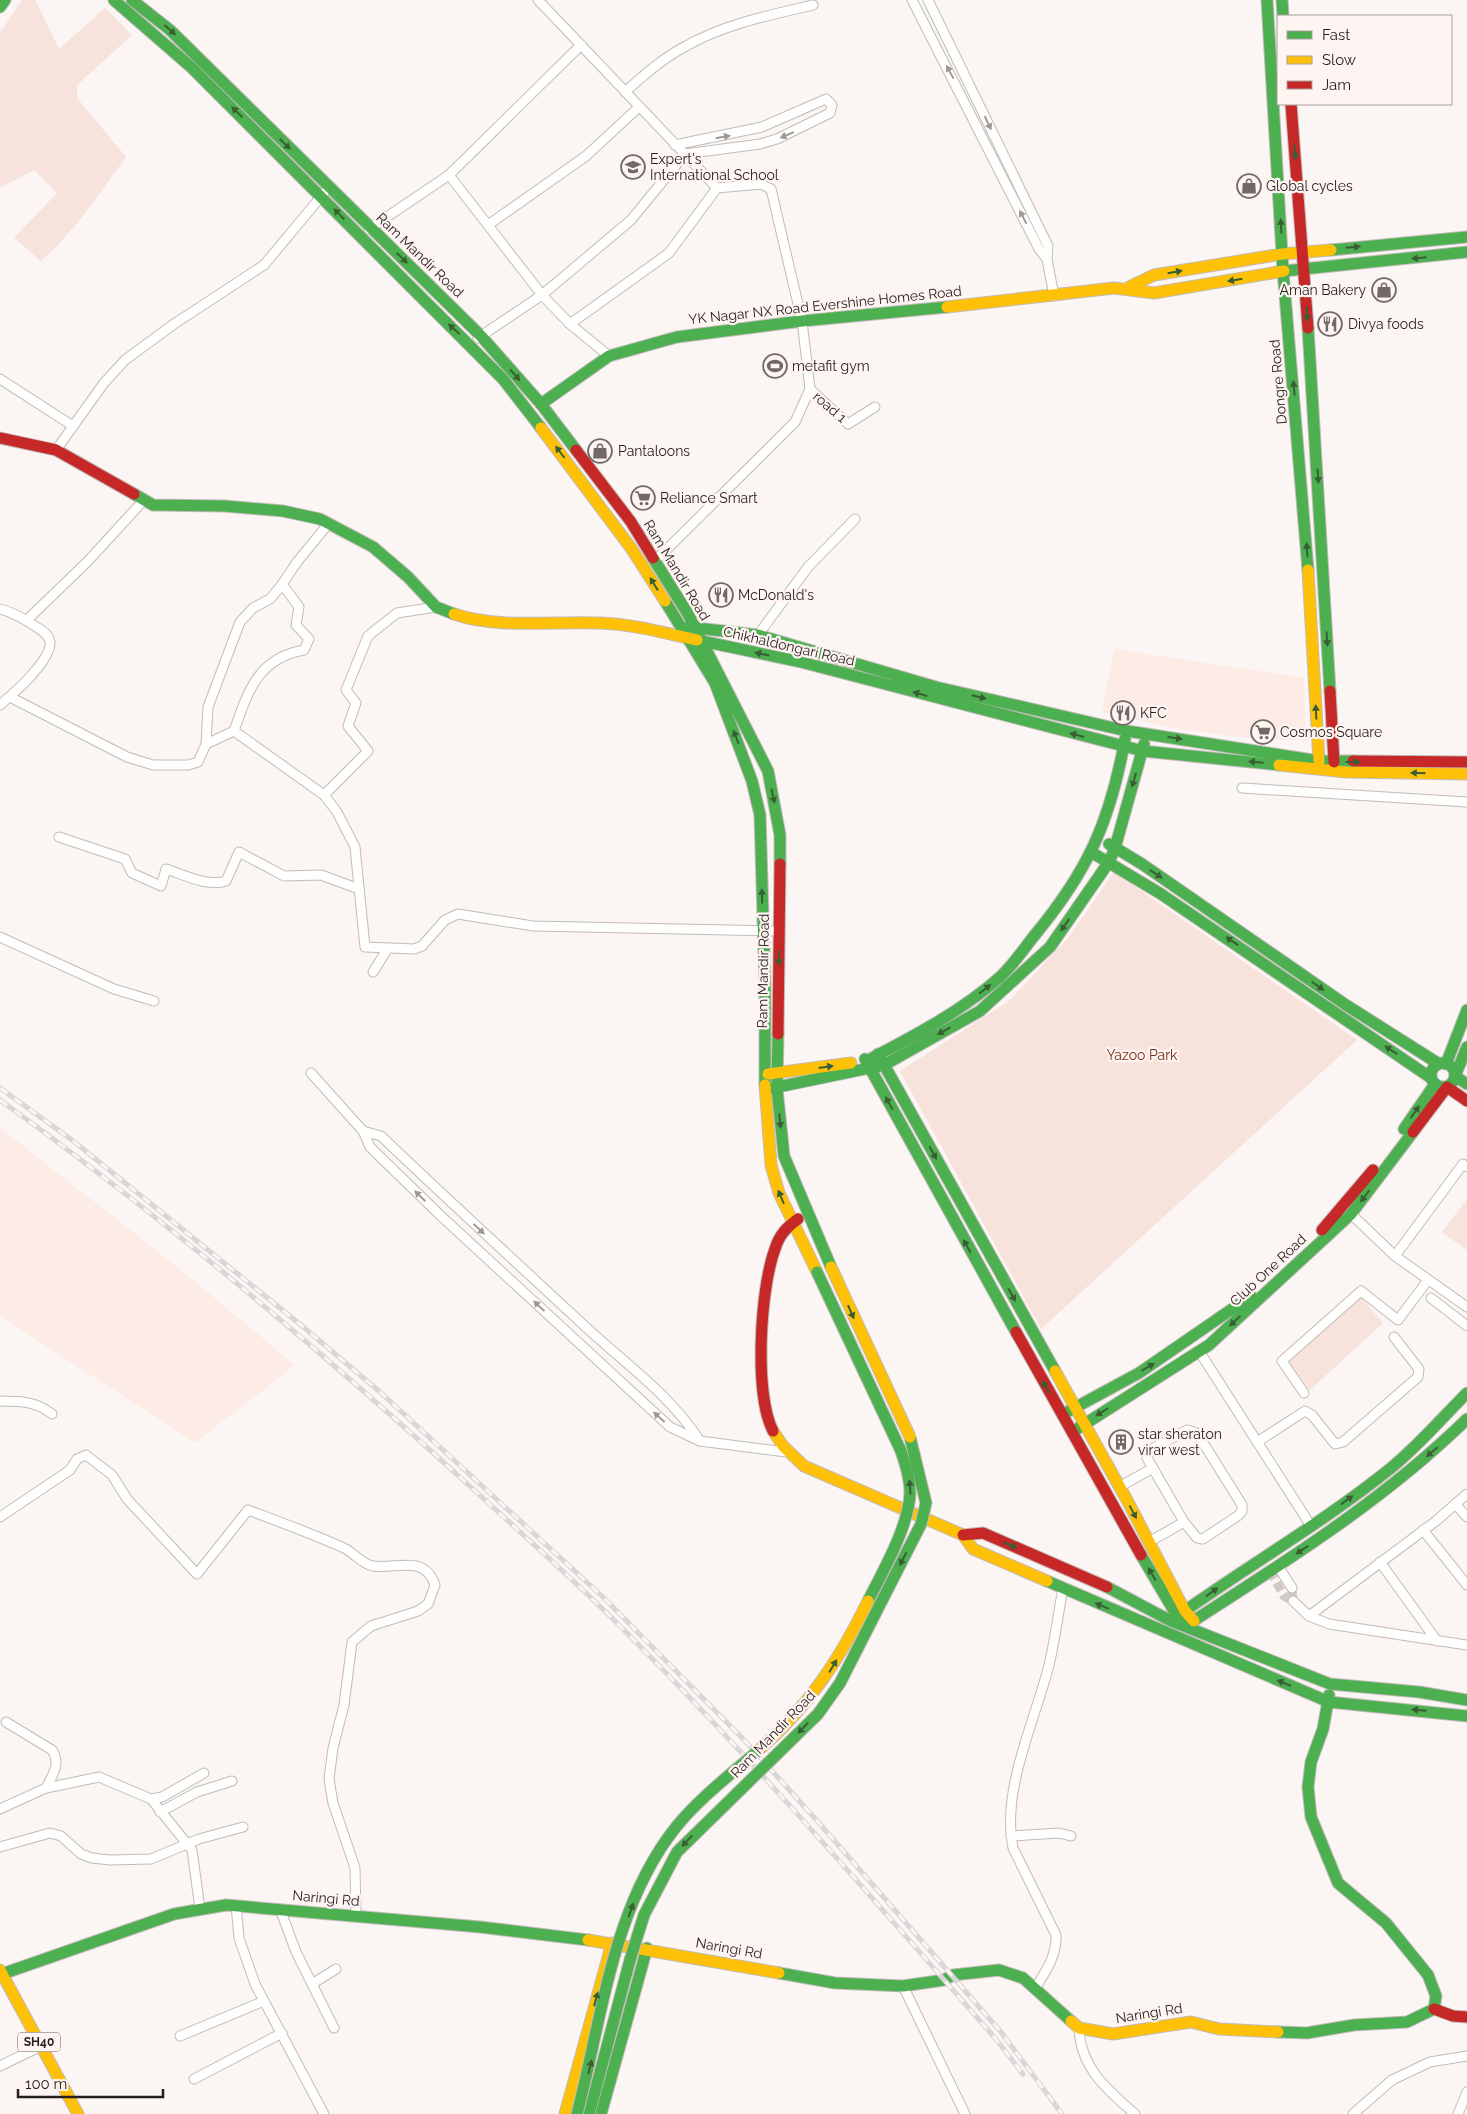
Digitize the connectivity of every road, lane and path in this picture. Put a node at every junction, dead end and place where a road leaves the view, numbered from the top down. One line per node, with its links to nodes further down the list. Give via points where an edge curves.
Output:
1 (5, 0): 10 (street)
2 (114, 0): 26 (street, one-way to 2)
3 (132, 0): 26 (street, Ram Mandir Road, one-way to 26, via 170,30)
4 (538, 0): 14 (street)
5 (912, 0): 13 (street)
6 (928, 0): 12 (street)
7 (1267, 0): 33 (street, Dongre Road, one-way to 7)
8 (1282, 0): 11 (street)
9 (813, 5): 15 (street, via 728,28 685,46)
10 (0, 7)
11 (1283, 15)
12 (947, 38): 13 (street); 23 (street, one-way to 23)
13 (934, 43): 24 (street, one-way to 13)
14 (581, 45): 15 (street); 22 (street)
15 (625, 92): 17 (street)
16 (1291, 105): 31 (street, one-way to 31)
17 (639, 107): 20 (street); 27 (street, via 586,156)
18 (799, 111): 19 (street); 19 (street, via 826,99 832,105 830,113); 20 (street, one-way to 18, via 762,128)
19 (808, 125): 21 (street, one-way to 21, via 760,144)
20 (675, 145): 21 (street)
21 (685, 154): 25 (street); 38 (street, via 631,220)
22 (449, 175): 27 (street); 28 (street)
23 (1014, 177): 24 (street); 34 (street, via 1048,246)
24 (1005, 180): 34 (street, one-way to 24)
25 (717, 188): 40 (street, via 761,184 771,189); 41 (street, via 669,253)
26 (325, 192): 28 (street, Ram Mandir Road); 29 (street, one-way to 26); 49 (street, via 264,265 125,360)
27 (488, 225): 38 (street)
28 (371, 228): 29 (street); 42 (street, Ram Mandir Road, one-way to 42)
29 (361, 237): 43 (street, one-way to 29)
30 (1467, 237): 31 (street, YK Nagar NX Road Evershine Homes Road, one-way to 30)
31 (1304, 252): 33 (street, YK Nagar NX Road Evershine Homes Road); 35 (street)
32 (1467, 252): 35 (street, YK Nagar NX Road Evershine Homes Road, one-way to 35)
33 (1282, 254): 36 (street, Dongre Road); 37 (street, YK Nagar NX Road Evershine Homes Road, one-way to 33, via 1154,275)
34 (1047, 259): 39 (street)
35 (1305, 268): 36 (street, YK Nagar NX Road Evershine Homes Road); 75 (street, one-way to 75)
36 (1283, 271): 37 (street, YK Nagar NX Road Evershine Homes Road, one-way to 37, via 1154,293); 74 (street, Dongre Road, one-way to 36, via 1306,532)
37 (1129, 287): 39 (street, YK Nagar NX Road Evershine Homes Road)
38 (542, 295): 41 (street); 42 (street)
39 (1054, 296): 40 (street, YK Nagar NX Road Evershine Homes Road)
40 (802, 321): 44 (street, YK Nagar NX Road Evershine Homes Road, via 677,337); 46 (street)
41 (570, 324): 44 (street)
42 (481, 336): 43 (street); 47 (street, Ram Mandir Road, one-way to 47)
43 (470, 344): 60 (street, one-way to 43, via 631,548 584,484 530,411)
44 (609, 356): 47 (street, YK Nagar NX Road Evershine Homes Road)
45 (0, 379): 49 (street)
46 (810, 389): 48 (street, road 1, via 848,424); 55 (street, via 795,422)
47 (541, 404): 55 (street, Ram Mandir Road, via 631,522)
48 (876, 407)
49 (73, 426): 51 (street)
50 (0, 438): 51 (street)
51 (56, 450): 52 (street)
52 (144, 500): 54 (street, via 162,506 224,506 283,511); 59 (street)
53 (855, 519): 63 (street, via 808,567)
54 (329, 523): 56 (street); 57 (street, via 373,546)
55 (655, 560): 61 (street, Ram Mandir Road)
56 (282, 584): 68 (street, via 299,607 296,626 309,639 304,650 286,653 270,662 248,690); 71 (street, via 270,599 253,608 240,622 208,707)
57 (436, 607): 62 (street, via 474,621 601,623); 79 (street, via 397,613 368,636 346,690 356,703 348,726 368,751)
58 (0, 609): 59 (street)
59 (27, 620): 66 (street, via 48,636 50,644 22,687)
60 (678, 626): 61 (street, Chikhaldongari Road); 62 (street, Chikhaldongari Road); 64 (street)
61 (695, 627): 63 (street, Chikhaldongari Road); 65 (street, Ram Mandir Road)
62 (654, 629): 64 (street, Chikhaldongari Road)
63 (758, 635): 69 (street, Chikhaldongari Road, one-way to 69, via 936,687)
64 (686, 638): 65 (street, Chikhaldongari Road); 87 (street, one-way to 64, via 760,815 752,781 715,683)
65 (702, 642): 72 (street, Chikhaldongari Road, one-way to 65, via 810,665); 88 (street, Ram Mandir Road, one-way to 88, via 768,771 780,835)
66 (10, 697): 67 (street); 71 (street, via 127,757 153,765 198,762)
67 (0, 705)
68 (234, 731): 71 (street); 79 (street)
69 (1127, 731): 70 (street, Chikhaldongari Road); 72 (street)
70 (1146, 733): 73 (street); 74 (street, Chikhaldongari Road, one-way to 74)
71 (206, 744)
72 (1124, 748): 73 (street, Chikhaldongari Road); 82 (street, via 1120,772)
73 (1143, 751): 77 (street, Chikhaldongari Road, one-way to 73, via 1346,772); 83 (street, one-way to 83)
74 (1319, 761): 75 (street, Chikhaldongari Road)
75 (1334, 762): 76 (street, Chikhaldongari Road, one-way to 76)
76 (1467, 762)
77 (1467, 774)
78 (1242, 788): 80 (street)
79 (324, 795): 86 (street, via 355,847)
80 (1467, 802)
81 (59, 837): 86 (street, via 125,859 132,873 161,886 166,870 205,881 226,881 239,852 284,876 321,875)
82 (1098, 839): 83 (street); 84 (street)
83 (1115, 848): 85 (street); 97 (street, one-way to 97, via 1354,1010)
84 (1091, 852): 85 (street); 95 (street, one-way to 84, via 1002,975 1072,888)
85 (1109, 862): 95 (street, one-way to 95, via 1050,947 980,1011); 101 (street, one-way to 85, via 1223,936)
86 (359, 889): 90 (street, via 365,947)
87 (763, 931): 88 (street); 90 (street, via 532,926 458,914 446,920 422,946 414,949); 99 (street)
88 (779, 931): 99 (street, Ram Mandir Road, one-way to 99)
89 (0, 937): 92 (street, via 114,989)
90 (388, 948): 91 (street)
91 (373, 972)
92 (154, 1002)
93 (1467, 1010): 97 (street, Club One Road)
94 (1467, 1047): 100 (street, Club One Road)
95 (881, 1060): 96 (street); 123 (street, one-way to 123)
96 (868, 1064): 99 (street, one-way to 96); 104 (street); 125 (street, one-way to 96)
97 (1442, 1064): 100 (street, via 1451,1067); 101 (street, Club One Road, via 1432,1069)
98 (311, 1073): 106 (street)
99 (771, 1074): 104 (street, Ram Mandir Road)
100 (1455, 1076): 102 (street); 103 (street, Club One Road)
101 (1433, 1081): 103 (street); 123 (street, Club One Road, one-way to 101, via 1162,1359 1251,1296 1328,1224 1385,1157)
102 (1467, 1084)
103 (1446, 1087): 105 (street); 108 (street, Club One Road, one-way to 108)
104 (771, 1089): 109 (street, Ram Mandir Road, one-way to 109, via 784,1156); 110 (street, one-way to 104, via 771,1165)
105 (1467, 1101)
106 (363, 1131): 112 (street, one-way to 112, via 381,1136); 113 (street, one-way to 106, via 370,1147)
107 (1467, 1167): 111 (street, via 1463,1164)
108 (1351, 1214): 111 (street); 119 (street, Club One Road, one-way to 119)
109 (809, 1215): 110 (street); 199 (street, Ram Mandir Road, one-way to 199, bridge, via 913,1444 926,1502 921,1524 840,1683 811,1720 677,1852 658,1883 630,1960)
110 (792, 1221): 131 (street, via 779,1234 771,1254 762,1357 766,1420); 198 (street, one-way to 110, bridge, via 631,1909 650,1868 664,1843 695,1808 793,1718 821,1686 906,1518 911,1497 910,1477 901,1451)
111 (1395, 1256): 114 (street)
112 (509, 1257): 113 (street); 129 (street, via 671,1402)
113 (499, 1269): 129 (street, one-way to 113, via 670,1427)
114 (1428, 1280): 116 (street); 120 (street, via 1398,1320 1362,1290 1282,1361)
115 (1431, 1298): 117 (street)
116 (1467, 1307)
117 (1466, 1322)
118 (1394, 1337): 130 (street, via 1419,1369 1418,1377 1343,1442 1335,1444 1305,1411)
119 (1199, 1351): 127 (street, Club One Road, one-way to 127); 130 (street)
120 (1304, 1393)
121 (1467, 1393): 139 (street, one-way to 121, via 1392,1467)
122 (0, 1401): 124 (street, via 23,1400 42,1406)
123 (1075, 1408): 125 (street, Club One Road); 127 (street)
124 (52, 1414)
125 (1062, 1414): 128 (street)
126 (1467, 1418): 144 (street, one-way to 144, via 1391,1486)
127 (1084, 1423): 128 (street, Club One Road); 133 (street)
128 (1072, 1432): 149 (street, one-way to 128)
129 (700, 1441): 131 (street)
130 (1257, 1442): 139 (street)
131 (786, 1452): 141 (street, via 804,1466)
132 (1153, 1468): 133 (street); 138 (street); 138 (street, via 1147,1458 1150,1450 1192,1430 1242,1505 1239,1515 1203,1539 1197,1538)
133 (1119, 1487): 142 (street, one-way to 142)
134 (1466, 1495): 135 (street)
135 (1455, 1504): 137 (street); 140 (street)
136 (0, 1517): 175 (street, via 70,1470 77,1459 86,1455 112,1475 128,1498 197,1574 248,1510 346,1549 371,1566 406,1563 432,1577 435,1585 428,1604 418,1611 371,1626 352,1642 344,1706 329,1779 333,1804 355,1868)
137 (1467, 1517)
138 (1184, 1522): 142 (street)
139 (1311, 1526): 149 (street, one-way to 139)
140 (1423, 1530): 143 (street); 145 (street)
141 (964, 1535): 147 (street, via 973,1549); 149 (street, one-way to 149, via 982,1533)
142 (1149, 1542): 149 (street)
143 (1380, 1562): 150 (street); 154 (street)
144 (1278, 1566): 146 (street); 151 (street)
145 (1467, 1585)
146 (1292, 1588)
147 (1063, 1589): 152 (street, one-way to 147); 168 (street, via 1049,1664 1013,1797)
148 (1293, 1600): 150 (street)
149 (1178, 1616): 151 (street); 151 (street); 152 (street)
150 (1309, 1616): 154 (street, via 1329,1624)
151 (1189, 1624): 153 (street); 156 (street)
152 (1158, 1629): 153 (street)
153 (1173, 1636): 158 (street, one-way to 153)
154 (1437, 1641): 155 (street)
155 (1467, 1646)
156 (1330, 1684): 157 (street); 158 (street)
157 (1467, 1700)
158 (1329, 1702): 159 (street, one-way to 158); 184 (street, via 1310,1762 1311,1817 1338,1883 1386,1923 1428,1975 1436,1996)
159 (1467, 1716)
160 (6, 1722): 163 (street, via 52,1750 58,1765)
161 (204, 1773): 164 (street, via 162,1797)
162 (232, 1781): 166 (street, via 197,1792)
163 (46, 1788): 164 (street, via 99,1777); 165 (street)
164 (151, 1799): 166 (street)
165 (0, 1809)
166 (160, 1812): 170 (street)
167 (243, 1827): 170 (street)
168 (1011, 1836): 169 (street, via 1059,1833); 182 (street, via 1018,1860 1056,1935 1054,1956)
169 (1071, 1836)
170 (186, 1844): 171 (street, via 151,1859 110,1860 81,1854 50,1833); 173 (street, via 192,1850)
171 (0, 1847)
172 (236, 1905): 173 (street, Naringi Rd); 174 (street, Naringi Rd); 183 (street, via 238,1938)
173 (200, 1909): 179 (street, Naringi Rd, via 174,1914)
174 (280, 1909): 175 (street, Naringi Rd); 180 (street)
175 (356, 1915): 176 (street, Naringi Rd)
176 (612, 1943): 177 (street, Naringi Rd); 197 (street, one-way to 176)
177 (647, 1948): 181 (street, Naringi Rd, via 835,1983); 200 (street)
178 (336, 1969): 180 (street)
179 (1, 1973): 190 (street, SH40)
180 (312, 1984): 186 (street)
181 (903, 1986): 182 (street, Naringi Rd, via 944,1980 953,1975 999,1970 1023,1978); 201 (street)
182 (1035, 1989): 187 (street, Naringi Rd)
183 (264, 2001): 188 (street); 189 (street)
184 (1434, 2009): 185 (street); 187 (street, Naringi Rd, via 1407,2022 1354,2025 1307,2033 1219,2029 1191,2022 1113,2034)
185 (1467, 2017)
186 (334, 2028)
187 (1079, 2028): 202 (street, via 1080,2046 1086,2061 1110,2092)
188 (282, 2033): 193 (street); 196 (street)
189 (180, 2036)
190 (41, 2046): 192 (street); 195 (street, SH40)
191 (1467, 2056): 203 (street, via 1430,2062 1392,2080)
192 (0, 2066)
193 (194, 2079)
194 (1467, 2092): 204 (street)
195 (78, 2114)
196 (324, 2114)
197 (565, 2114)
198 (577, 2114)
199 (589, 2114)
200 (601, 2114)
201 (965, 2114)
202 (1135, 2114)
203 (1353, 2114)
204 (1458, 2114)

